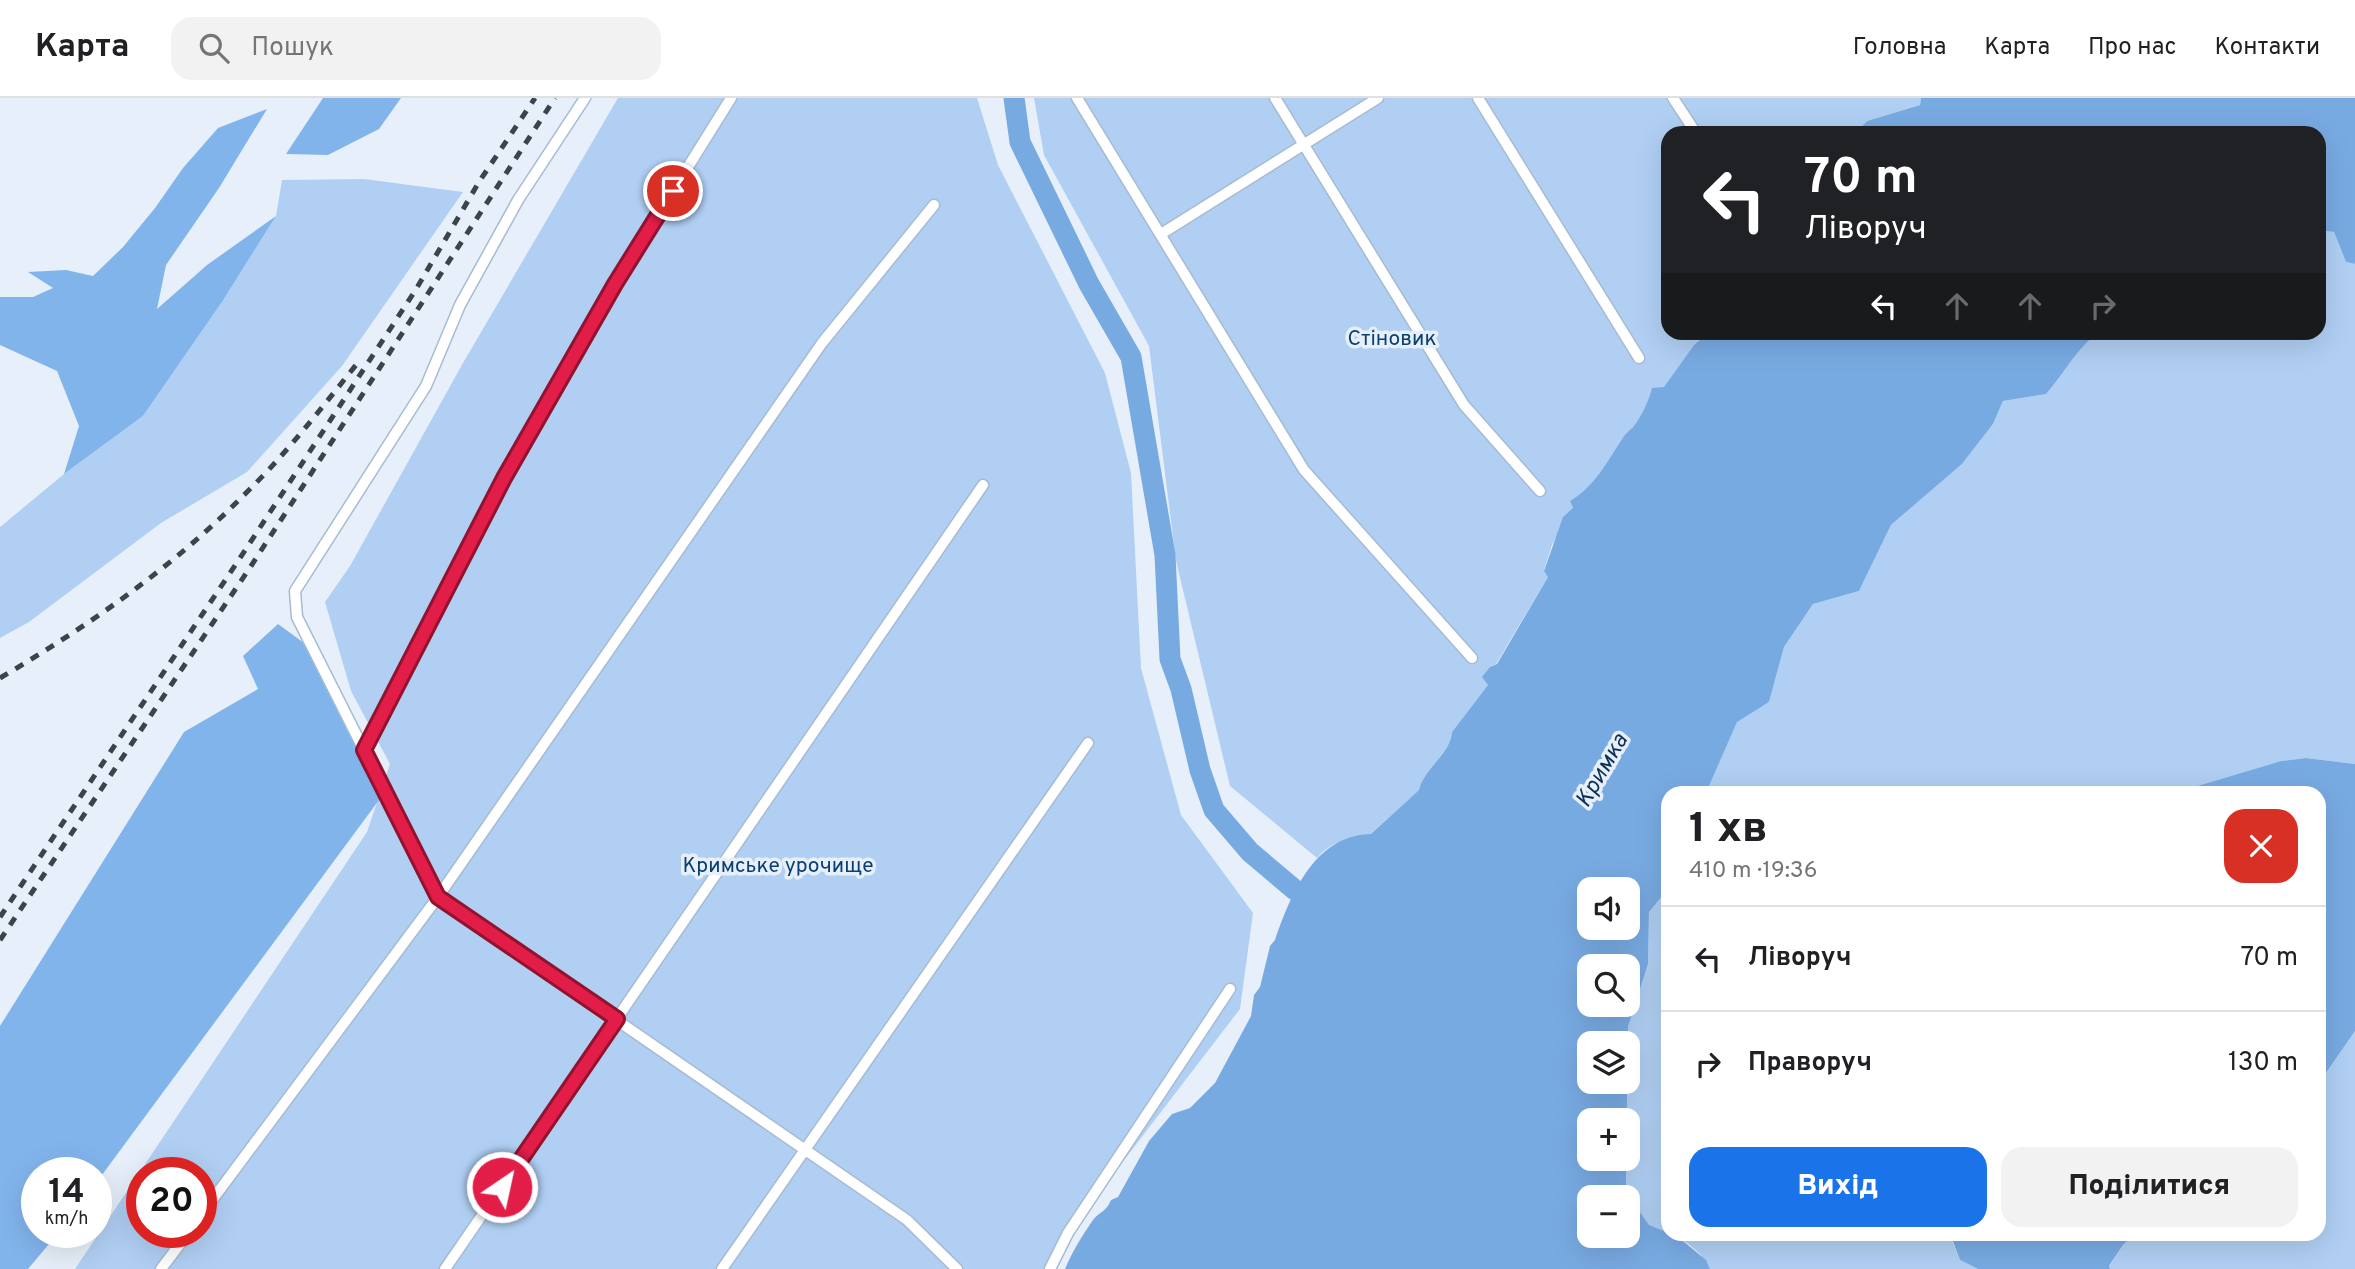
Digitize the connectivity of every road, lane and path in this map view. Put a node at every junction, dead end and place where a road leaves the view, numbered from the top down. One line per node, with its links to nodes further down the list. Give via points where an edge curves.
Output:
1 (585, 98): 17 (lane, via 518,200 460,304 426,386 295,591 298,617)
2 (731, 98): 17 (lane, via 615,284 504,478)
3 (1077, 98): 11 (lane)
4 (1275, 98): 9 (lane)
5 (1378, 98): 9 (lane)
6 (1478, 98): 12 (lane)
7 (1673, 98): 8 (lane)
8 (1691, 126)
9 (1304, 145): 11 (lane); 14 (lane, via 1464,405)
10 (934, 205): 18 (lane, via 822,343)
11 (1161, 234): 15 (lane, via 1304,470)
12 (1639, 358)
13 (983, 485): 20 (lane)
14 (1540, 491)
15 (1472, 659)
16 (1087, 743): 21 (lane)
17 (364, 750): 18 (lane)
18 (438, 897): 20 (lane); 22 (lane)
19 (1230, 989): 28 (lane, via 1068,1233)
20 (617, 1019): 21 (lane); 25 (lane)
21 (806, 1150): 26 (lane); 27 (lane, via 907,1220)
22 (217, 1194)
23 (177, 1248): 24 (lane)
24 (161, 1269)
25 (445, 1269)
26 (722, 1269)
27 (957, 1269)
28 (1049, 1269)

